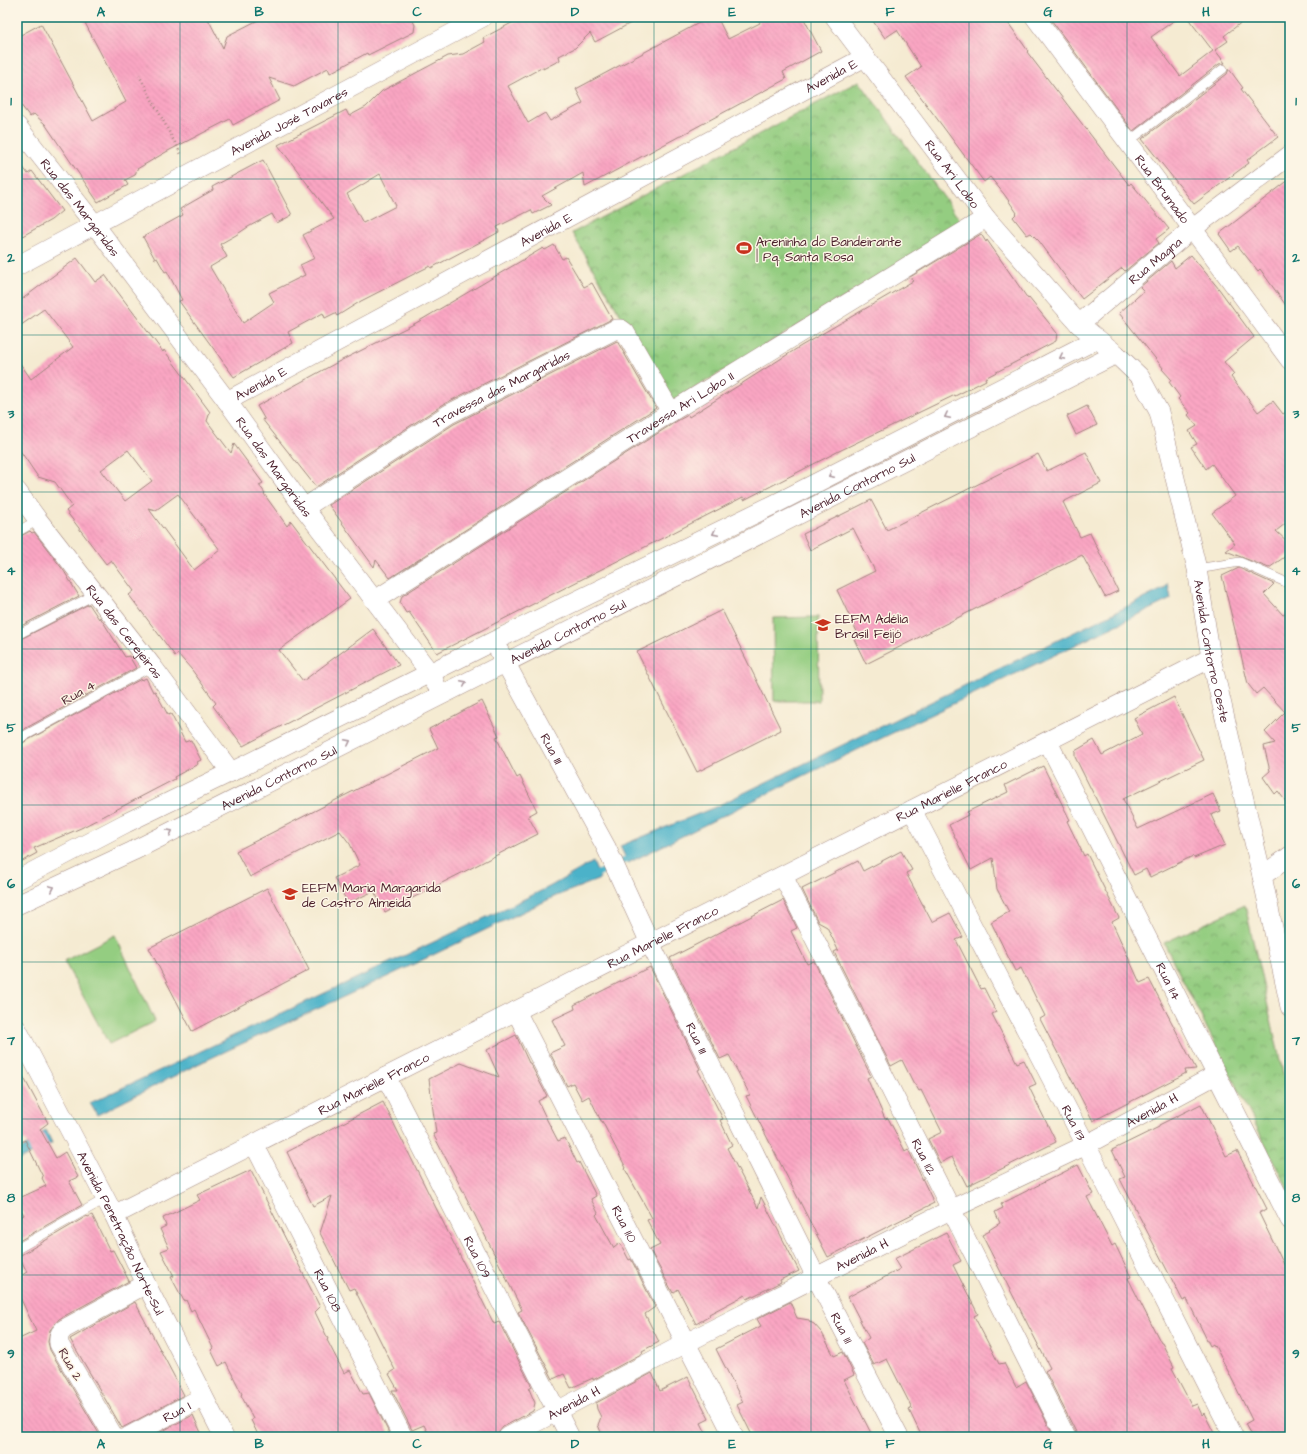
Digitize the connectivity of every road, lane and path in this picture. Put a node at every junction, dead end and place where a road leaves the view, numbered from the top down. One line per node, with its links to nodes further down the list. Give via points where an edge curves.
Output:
1 (483, 17): 10 (street, Avenida José Tavares)
2 (834, 17): 4 (street, Rua Ari Lobo)
3 (1035, 17): 8 (street, Rua Brumado)
4 (865, 57): 11 (street, Rua Ari Lobo); 19 (street, Avenida E)
5 (1223, 69): 8 (lane)
6 (139, 75): 10 (path)
7 (17, 126): 12 (street, Rua das Margaridas)
8 (1128, 142): 13 (street, Rua Brumado)
9 (1290, 155): 13 (street, Rua Magna)
10 (192, 174): 12 (street, Avenida José Tavares)
11 (986, 218): 15 (street, Rua Ari Lobo); 20 (street, Travessa Ari Lobo II)
12 (94, 225): 14 (street, Avenida José Tavares); 19 (street, Rua das Margaridas)
13 (1192, 229): 15 (street, Rua Magna); 18 (street, Rua Brumado)
14 (17, 266)
15 (1079, 324): 16 (street, Avenida Contorno Oeste)
16 (1097, 339): 17 (street, Avenida Contorno Oeste); 30 (street, Avenida Contorno Sul, one-way to 30, via 777,503)
17 (1116, 354): 25 (street, Avenida Contorno Oeste, via 1140,377 1159,412); 32 (street, Avenida Contorno Sul)
18 (1290, 360)
19 (227, 401): 22 (street, Rua das Margaridas)
20 (671, 412): 22 (street, Travessa das Margaridas, via 625,332 616,329 449,414); 28 (street, Travessa Ari Lobo II)
21 (17, 491): 23 (street, Rua das Cerejeiras)
22 (304, 508): 28 (street, Rua das Margaridas)
23 (38, 520): 24 (lane); 27 (street, Rua das Cerejeiras)
24 (17, 532)
25 (1197, 570): 26 (lane, via 1240,562); 31 (street, Avenida Contorno Oeste)
26 (1290, 584)
27 (96, 594): 29 (lane); 33 (street, Rua das Cerejeiras)
28 (375, 600): 34 (street, Rua das Margaridas)
29 (17, 635)
30 (494, 641): 32 (street, Rua 111); 34 (street, Avenida Contorno Sul)
31 (1212, 658): 37 (street, Rua Marielle Franco); 42 (street, Avenida Contorno Oeste)
32 (505, 663): 35 (street, Avenida Contorno Sul, one-way to 32); 45 (street, Rua 111, via 606,848)
33 (152, 666): 36 (lane, Rua 4); 38 (street, Rua das Cerejeiras)
34 (430, 673): 35 (street, Rua das Margaridas); 38 (street, Avenida Contorno Sul)
35 (442, 694): 44 (street, Avenida Contorno Sul, one-way to 35, via 133,851)
36 (17, 740)
37 (1048, 742): 39 (street, Rua Marielle Franco); 49 (street, Rua 114)
38 (231, 772): 43 (street, Avenida Contorno Sul)
39 (912, 810): 41 (street, Rua Marielle Franco); 52 (street, Rua 113)
40 (1290, 856): 42 (street)
41 (783, 876): 45 (street, Rua Marielle Franco); 54 (street, Rua 112)
42 (1262, 876): 46 (street, Avenida Contorno Oeste)
43 (17, 880)
44 (17, 905)
45 (650, 944): 47 (street, Rua Marielle Franco); 57 (street, Rua 111)
46 (1290, 1007)
47 (516, 1011): 50 (street, Rua Marielle Franco); 59 (street, Rua 110)
48 (17, 1029): 53 (street, Avenida Penetração Norte-Sul)
49 (1216, 1075): 52 (street, Avenida H); 55 (street, Rua 114)
50 (386, 1077): 51 (street, Rua Marielle Franco); 61 (street, Rua 109)
51 (254, 1144): 53 (street, Rua Marielle Franco); 65 (street, Rua 108)
52 (1086, 1146): 54 (street, Avenida H); 71 (street, Rua 113)
53 (110, 1207): 56 (lane); 58 (street, Avenida Penetração Norte-Sul)
54 (952, 1209): 57 (street, Avenida H); 70 (street, Rua 112)
55 (1290, 1220)
56 (17, 1248)
57 (816, 1277): 59 (street, Avenida H); 69 (street, Rua 111)
58 (146, 1284): 60 (street, Avenida Penetração Norte-Sul); 62 (street, Rua 2, via 64,1329 58,1339)
59 (686, 1344): 61 (street, Avenida H); 68 (street, Rua 110)
60 (203, 1397): 63 (street, Rua I); 64 (street, Avenida Penetração Norte-Sul)
61 (556, 1412): 66 (street, Avenida H); 67 (street, Rua 109)
62 (114, 1437)
63 (128, 1437)
64 (224, 1437)
65 (403, 1437)
66 (508, 1437)
67 (570, 1437)
68 (734, 1437)
69 (899, 1437)
70 (1066, 1437)
71 (1234, 1437)

